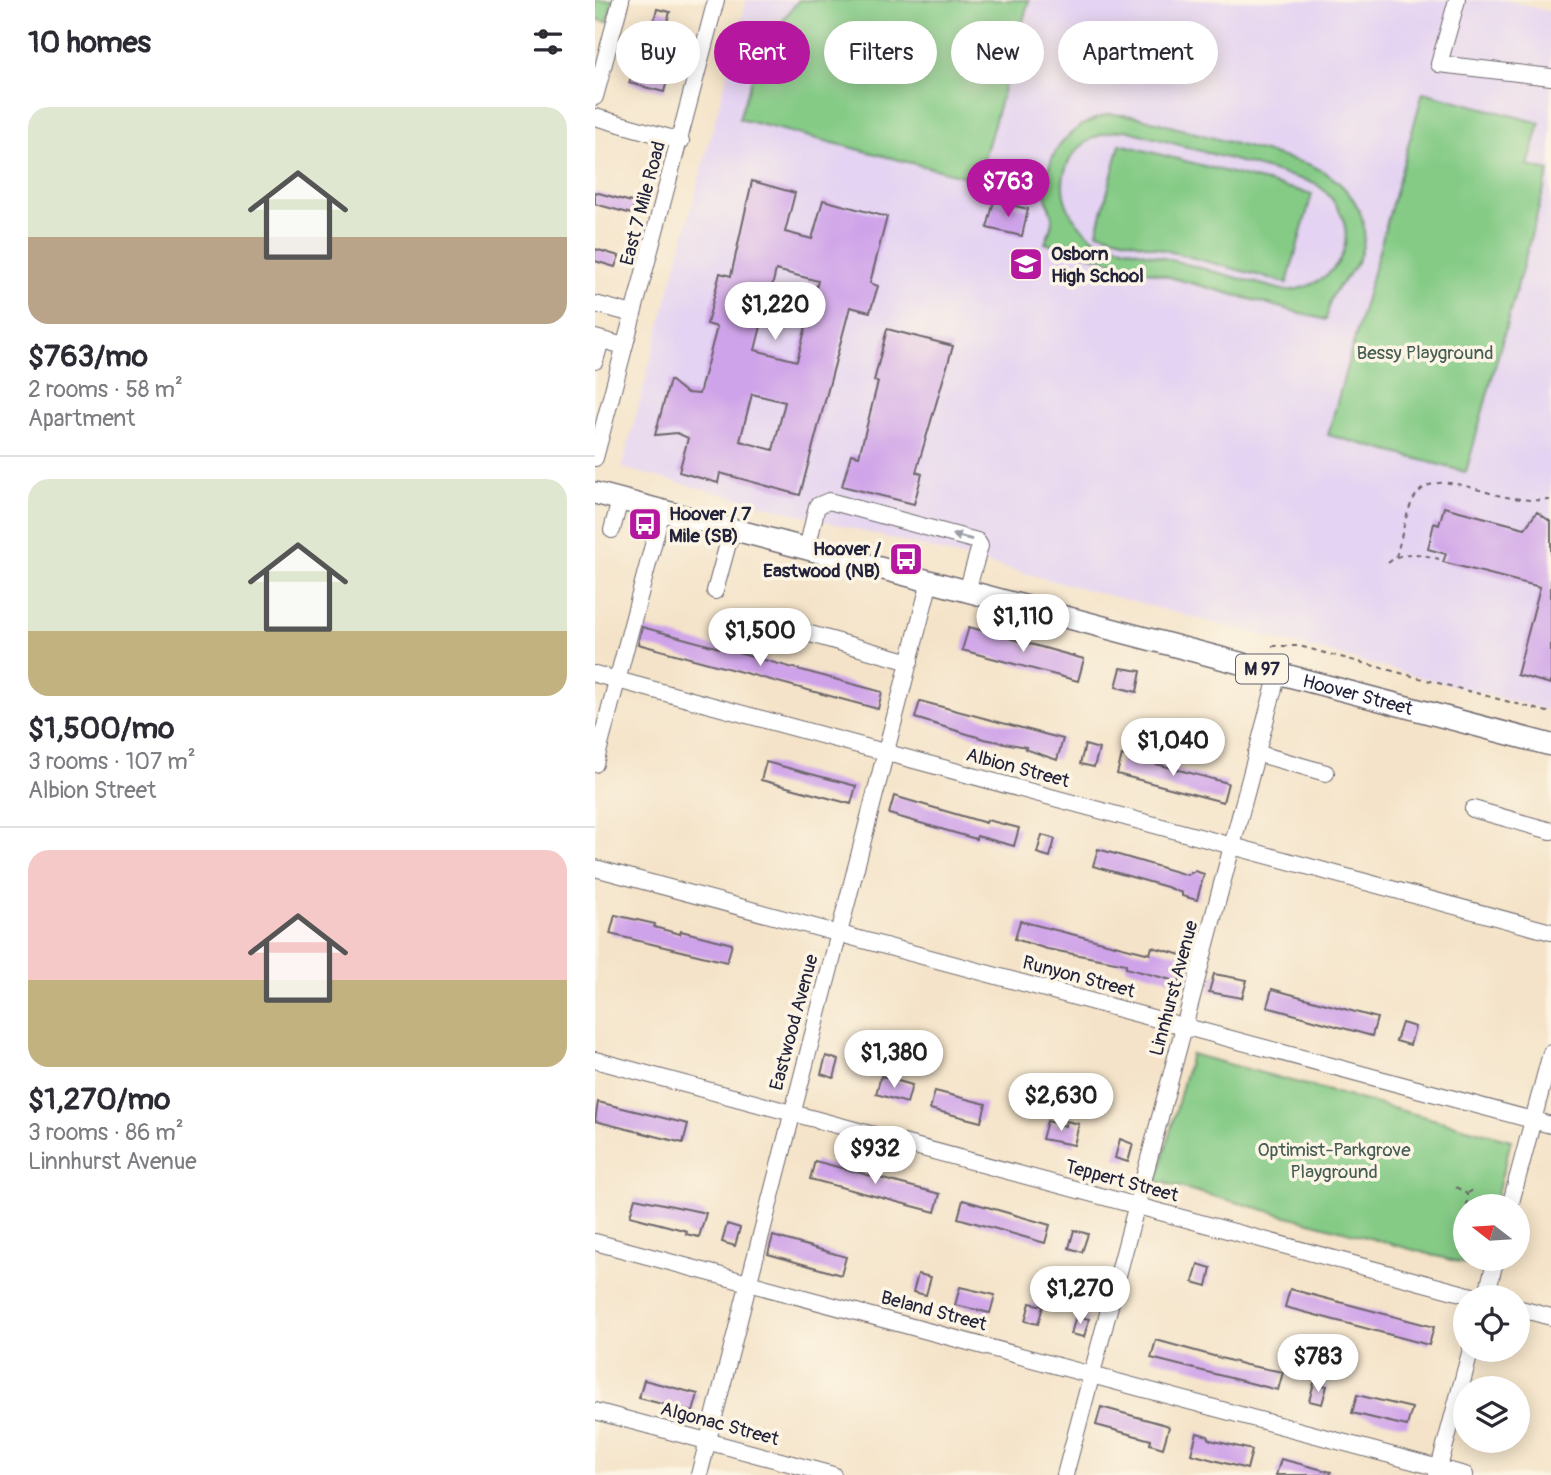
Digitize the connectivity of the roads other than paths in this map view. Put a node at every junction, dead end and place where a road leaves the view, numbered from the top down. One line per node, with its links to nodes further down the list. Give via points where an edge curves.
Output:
1 (621, 0): 5 (street)
2 (716, 0): 7 (street, East 7 Mile Road)
3 (1457, 0): 4 (street, via 1439,64)
4 (1551, 77)
5 (595, 97)
6 (596, 122): 7 (street)
7 (681, 141): 9 (street, East 7 Mile Road)
8 (595, 304): 9 (street)
9 (633, 314): 11 (street, East 7 Mile Road)
10 (598, 339): 11 (street); 12 (street)
11 (624, 346): 13 (street, East 7 Mile Road)
12 (595, 361)
13 (596, 453)
14 (595, 493): 15 (main road, Hoover Street / M 97)
15 (620, 500): 16 (main road, Hoover Street / M 97); 18 (street)
16 (662, 511): 17 (main road, Hoover Street / M 97); 27 (street)
17 (732, 529): 19 (main road, Hoover Street / M 97); 21 (street)
18 (612, 530)
19 (807, 549): 20 (main road, Hoover Street / M 97); 22 (street, one-way to 19, via 980,546 977,541 829,501 817,506)
20 (930, 581): 22 (main road, Hoover Street / M 97); 24 (street, Eastwood Avenue)
21 (715, 591)
22 (967, 591): 25 (main road, Hoover Street / M 97)
23 (803, 632): 24 (street)
24 (910, 662): 29 (street, Eastwood Avenue)
25 (1277, 673): 28 (main road, Hoover Street / M 97); 30 (street, Linnhurst Avenue)
26 (595, 674): 27 (street, Albion Street)
27 (617, 680): 29 (street, Albion Street); 31 (street)
28 (1551, 746)
29 (886, 753): 35 (street, Albion Street); 38 (street, Eastwood Avenue)
30 (1256, 753): 32 (street); 35 (street, Linnhurst Avenue)
31 (595, 764)
32 (1326, 773)
33 (1473, 809): 34 (street)
34 (1551, 831)
35 (1231, 846): 37 (street, Albion Street); 39 (street, Linnhurst Avenue)
36 (595, 868): 38 (street, Runyon Street)
37 (1551, 932)
38 (838, 933): 39 (street, Runyon Street); 42 (street, Eastwood Avenue)
39 (1185, 1026): 43 (street, Runyon Street); 46 (street, Linnhurst Avenue)
40 (1551, 1053): 43 (street)
41 (595, 1060): 42 (street, Teppert Street)
42 (791, 1113): 46 (street, Teppert Street); 48 (street, Eastwood Avenue)
43 (1533, 1120): 44 (street, Runyon Street); 45 (street)
44 (1551, 1125)
45 (1513, 1194)
46 (1137, 1206): 49 (street, Teppert Street); 53 (street, Linnhurst Avenue)
47 (595, 1242): 48 (street, Beland Street)
48 (748, 1282): 53 (street, Beland Street); 55 (street, Eastwood Avenue)
49 (1453, 1291)
50 (1530, 1311): 51 (street)
51 (1551, 1317)
52 (1468, 1362): 56 (street)
53 (1092, 1374): 56 (street, Beland Street); 59 (street, Linnhurst Avenue)
54 (595, 1411): 55 (street, Algonac Street)
55 (708, 1441): 57 (street, Eastwood Avenue); 58 (street, Algonac Street)
56 (1438, 1472): 60 (street, Beland Street)
57 (699, 1475)
58 (833, 1475)
59 (1065, 1475)
60 (1465, 1475)

